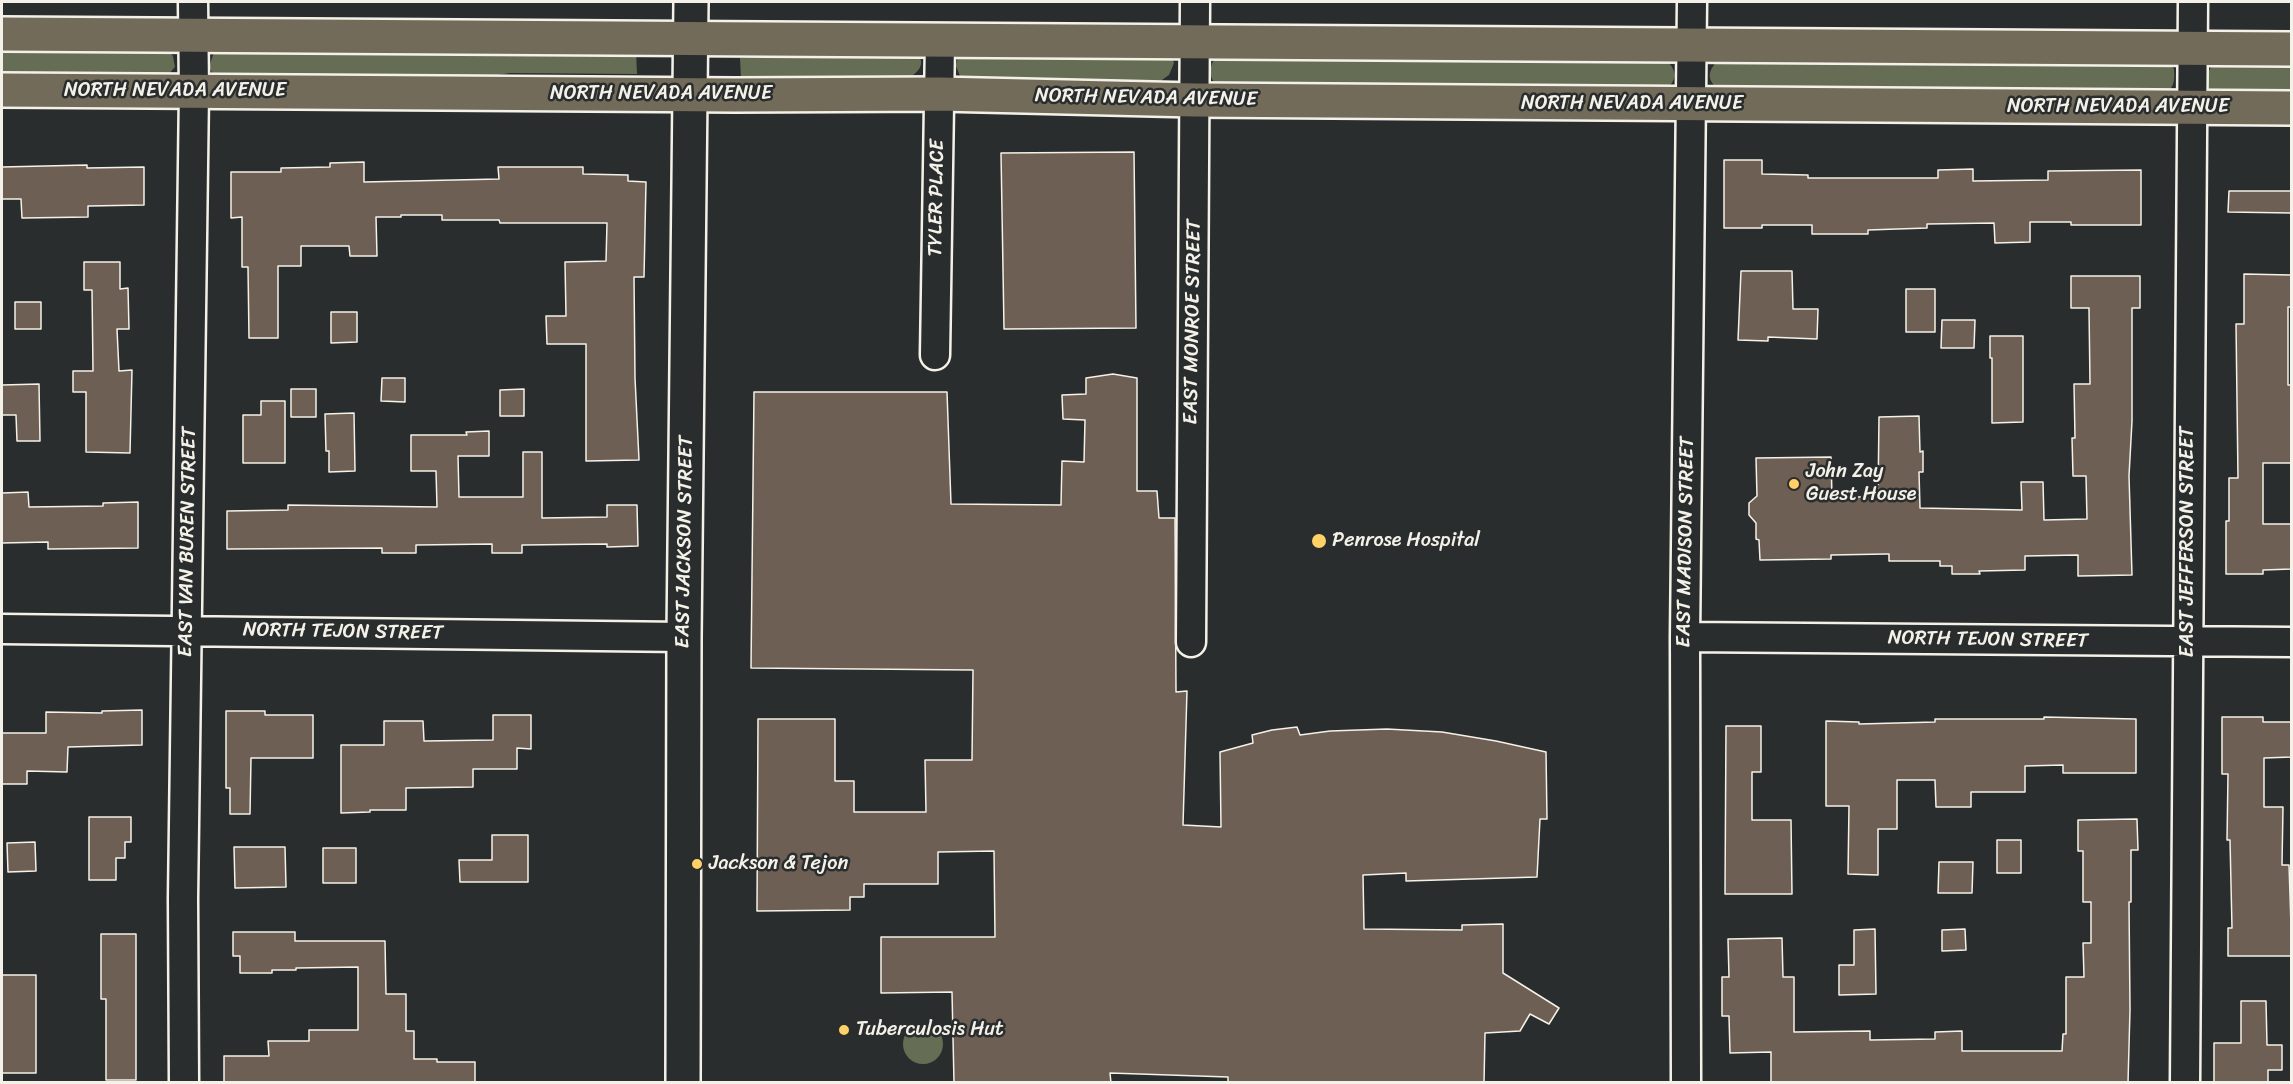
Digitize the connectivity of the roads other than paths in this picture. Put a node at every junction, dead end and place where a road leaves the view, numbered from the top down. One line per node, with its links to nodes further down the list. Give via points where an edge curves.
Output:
1 (194, 2): 7 (street, EAST VAN BUREN STREET)
2 (691, 2): 8 (main road, EAST JACKSON STREET)
3 (1196, 2): 10 (street, EAST MONROE STREET)
4 (1692, 2): 11 (street, EAST MADISON STREET)
5 (2193, 2): 12 (street, EAST JEFFERSON STREET)
6 (2, 34): 7 (main road)
7 (193, 34): 8 (main road); 15 (street, EAST VAN BUREN STREET)
8 (691, 39): 9 (main road); 17 (main road, EAST JACKSON STREET)
9 (940, 41): 10 (main road); 16 (street, TYLER PLACE)
10 (1196, 41): 11 (main road); 18 (street, EAST MONROE STREET)
11 (1691, 45): 12 (main road); 19 (street, EAST MADISON STREET)
12 (2193, 48): 13 (main road); 20 (street, EAST JEFFERSON STREET)
13 (2292, 48)
14 (2, 90): 15 (main road, NORTH NEVADA AVENUE)
15 (194, 92): 17 (main road, NORTH NEVADA AVENUE); 24 (street, EAST VAN BUREN STREET)
16 (939, 94): 17 (main road, NORTH NEVADA AVENUE); 18 (main road, NORTH NEVADA AVENUE); 22 (street, TYLER PLACE)
17 (691, 95): 25 (main road, EAST JACKSON STREET)
18 (1195, 100): 19 (main road, NORTH NEVADA AVENUE); 27 (street, EAST MONROE STREET)
19 (1692, 104): 20 (main road, NORTH NEVADA AVENUE); 26 (street, EAST MADISON STREET)
20 (2193, 108): 21 (main road, NORTH NEVADA AVENUE); 28 (street, EAST JEFFERSON STREET)
21 (2292, 108)
22 (935, 354)
23 (2, 629): 24 (street, NORTH TEJON STREET)
24 (186, 630): 25 (street, NORTH TEJON STREET); 30 (street, EAST VAN BUREN STREET)
25 (684, 637): 31 (main road, EAST JACKSON STREET)
26 (1685, 637): 28 (street, NORTH TEJON STREET); 32 (street, EAST MADISON STREET)
27 (1191, 642)
28 (2187, 642): 29 (street, NORTH TEJON STREET); 33 (street, EAST JEFFERSON STREET)
29 (2292, 642)
30 (183, 1083)
31 (683, 1083)
32 (1686, 1083)
33 (2185, 1083)

